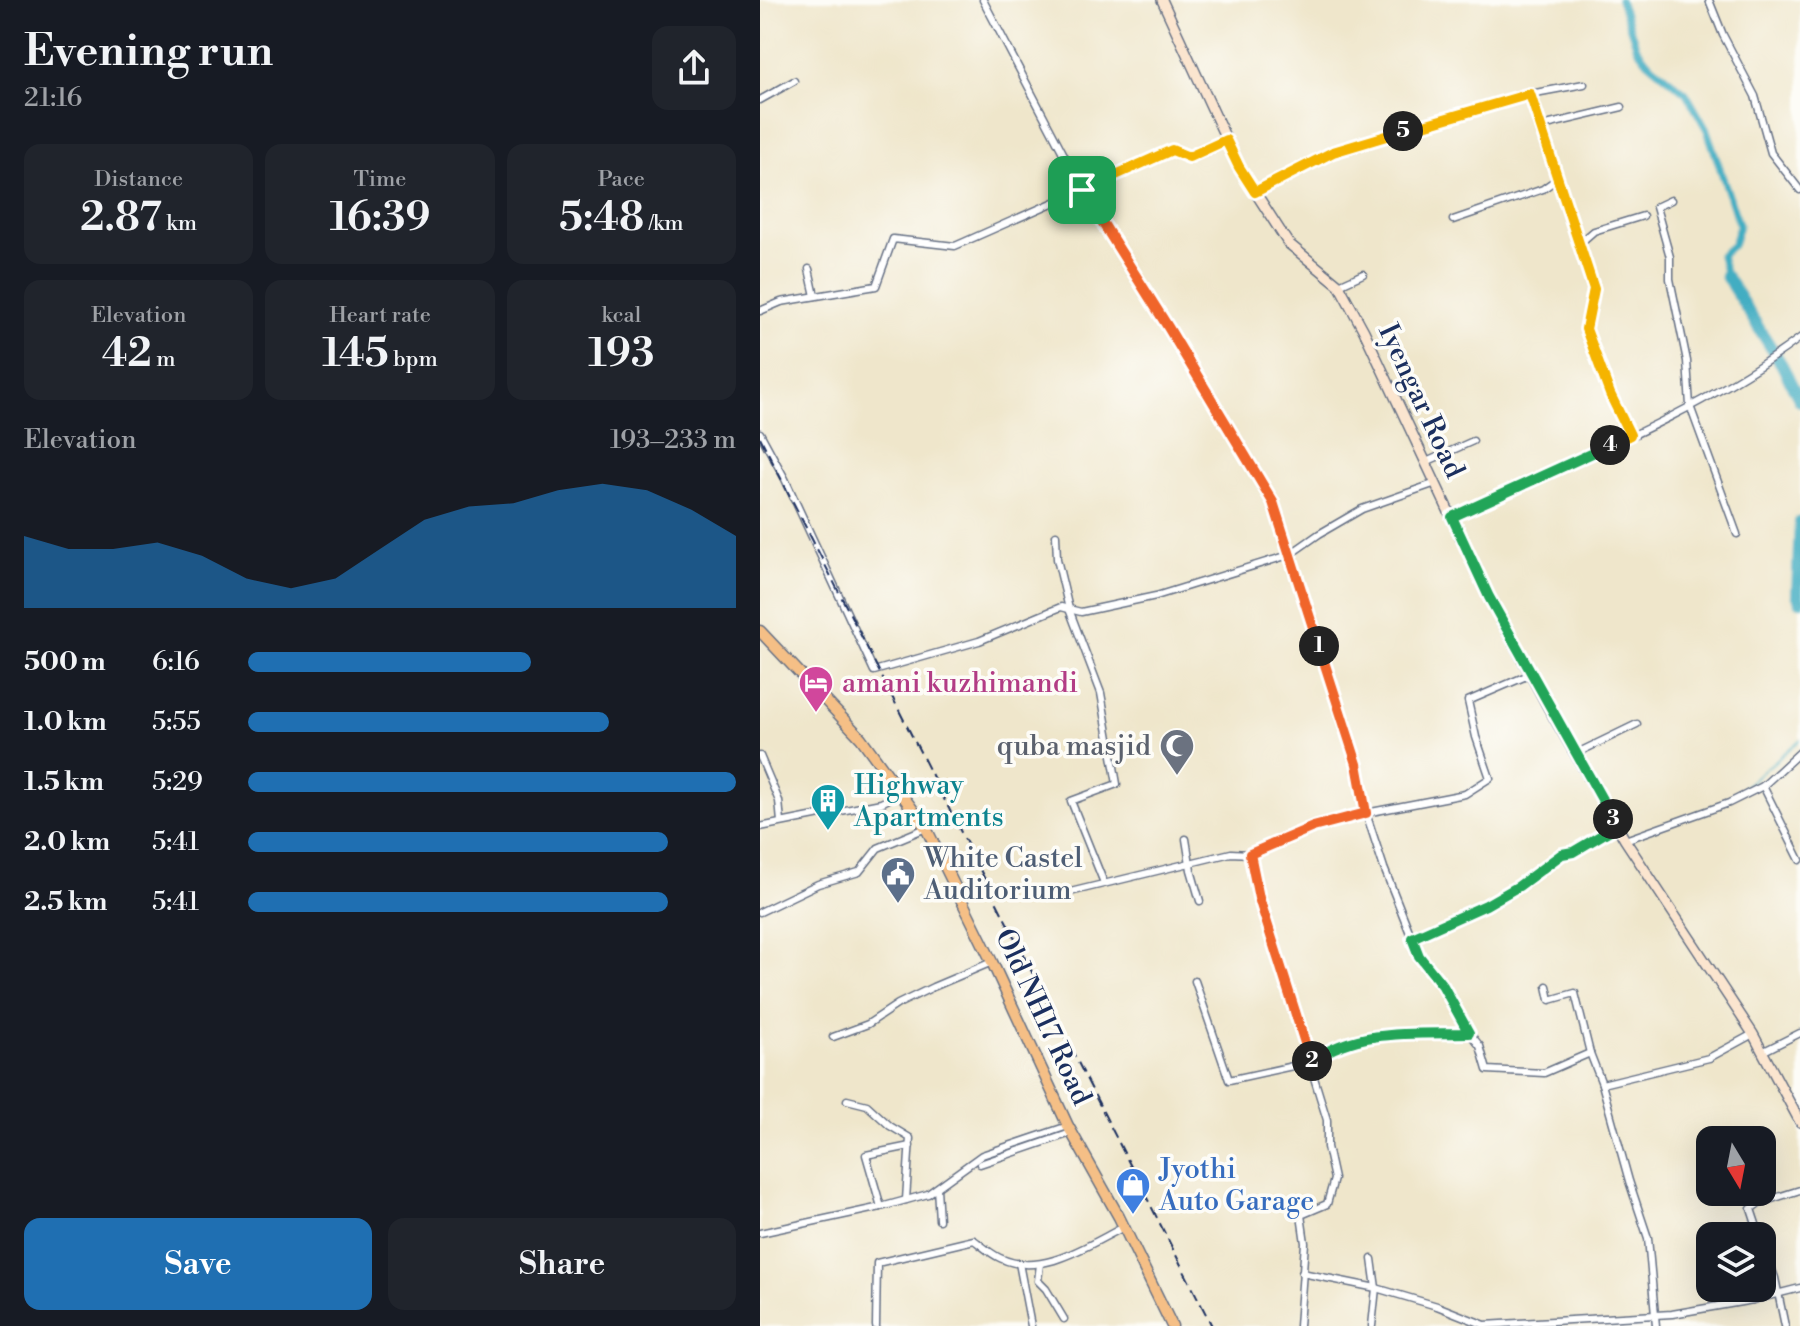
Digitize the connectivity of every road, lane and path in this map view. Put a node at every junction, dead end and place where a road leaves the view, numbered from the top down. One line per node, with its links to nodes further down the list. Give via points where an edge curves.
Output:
1 (983, 0): 12 (street)
2 (1162, 0): 10 (main road, Iyengar Road)
3 (1709, 0): 13 (street, via 1755,96 1771,153)
4 (794, 81): 7 (street)
5 (1584, 84): 6 (street)
6 (1530, 94): 9 (street); 14 (street, via 1333,152)
7 (760, 100)
8 (1622, 107): 9 (street)
9 (1542, 126): 11 (street)
10 (1226, 140): 12 (street, via 1189,157 1172,150); 14 (main road, Iyengar Road)
11 (1557, 179): 17 (street, via 1543,189); 18 (street)
12 (1082, 190): 22 (street, via 955,246 893,239 876,286); 34 (street, via 1273,502)
13 (1800, 190)
14 (1255, 192): 21 (main road, Iyengar Road, via 1288,243)
15 (1671, 200): 25 (street, via 1656,207 1670,257)
16 (1643, 216): 18 (street, via 1594,231)
17 (1453, 220)
18 (1579, 244): 27 (street, via 1594,289 1586,329)
19 (809, 269): 22 (street)
20 (1363, 274): 21 (street)
21 (1339, 285): 29 (main road, Iyengar Road)
22 (815, 296): 23 (street)
23 (760, 311)
24 (1800, 338): 25 (street, via 1765,365)
25 (1690, 406): 27 (street); 32 (street)
26 (760, 433): 35 (street, via 874,671 979,641 1061,607)
27 (1630, 435): 31 (street)
28 (1473, 441): 29 (street)
29 (1426, 462): 30 (main road, Iyengar Road)
30 (1436, 483): 31 (main road, Iyengar Road); 34 (street, via 1362,509)
31 (1452, 517): 37 (main road, Iyengar Road)
32 (1737, 534)
33 (1056, 535): 35 (street)
34 (1289, 555): 35 (street, via 1156,596 1081,612); 44 (street, via 1357,764)
35 (1069, 609): 54 (street, via 1101,693 1117,784 1071,801)
36 (760, 631): 43 (main road, Old NH17 Road, via 861,738)
37 (1531, 674): 40 (main road, Iyengar Road); 44 (street, via 1468,701 1490,778 1465,794)
38 (1637, 724): 40 (street)
39 (1800, 752): 42 (street)
40 (1575, 754): 46 (main road, Iyengar Road)
41 (760, 756): 45 (street, via 779,801)
42 (1763, 786): 50 (street); 52 (street)
43 (901, 793): 45 (street, via 881,803); 48 (main road, Old NH17 Road)
44 (1366, 813): 51 (street, via 1313,827); 58 (street)
45 (781, 822): 47 (street)
46 (1617, 826): 50 (main road, Iyengar Road); 58 (street, via 1562,854 1486,905)
47 (760, 827)
48 (926, 828): 57 (street, via 878,848 859,872 818,884); 59 (main road, Old NH17 Road)
49 (1186, 839): 53 (street)
50 (1625, 840): 64 (main road, Iyengar Road)
51 (1250, 854): 53 (street); 68 (street)
52 (1800, 860)
53 (1191, 862): 54 (street); 56 (street)
54 (1104, 883): 55 (street)
55 (1062, 894)
56 (1200, 901)
57 (760, 912)
58 (1412, 938): 62 (street)
59 (992, 962): 65 (street); 72 (main road, Old NH17 Road)
60 (1195, 981): 68 (street, via 1229,1080)
61 (1547, 986): 67 (street, via 1550,1000 1575,993)
62 (1469, 1033): 67 (street, via 1480,1046 1487,1070 1544,1073); 68 (street, via 1378,1036 1328,1050)
63 (1800, 1033): 66 (street)
64 (1753, 1034): 66 (main road, Iyengar Road); 69 (street, via 1709,1058)
65 (833, 1037)
66 (1762, 1052): 71 (main road, Iyengar Road)
67 (1590, 1053): 69 (street)
68 (1311, 1062): 86 (street, via 1327,1120 1334,1179 1327,1204 1301,1215)
69 (1602, 1084): 93 (street, via 1648,1238)
70 (847, 1100): 73 (street, via 867,1105 910,1138)
71 (1800, 1122)
72 (1070, 1130): 74 (street); 75 (street, via 982,1155); 81 (main road, Old NH17 Road)
73 (910, 1146): 77 (street); 78 (street, via 866,1155)
74 (980, 1164)
75 (937, 1188): 77 (street); 79 (street)
76 (1800, 1190): 80 (street, via 1759,1203 1751,1209)
77 (906, 1200): 78 (street)
78 (881, 1207): 82 (street)
79 (939, 1220)
80 (1755, 1222)
81 (1124, 1227): 85 (street); 97 (main road, Old NH17 Road)
82 (760, 1233)
83 (1372, 1259): 88 (street)
84 (1019, 1263): 85 (street); 95 (street, via 999,1258 974,1240 877,1263); 96 (street)
85 (1040, 1264): 94 (street, via 1038,1281)
86 (1302, 1273): 88 (street); 98 (street)
87 (1776, 1285): 90 (street)
88 (1376, 1288): 99 (street); 100 (street)
89 (1800, 1288): 90 (street)
90 (1779, 1294): 91 (street); 102 (street)
91 (1776, 1295)
92 (1740, 1302): 93 (street)
93 (1657, 1315): 100 (street); 101 (street)
94 (1064, 1319)
95 (876, 1326)
96 (1031, 1326)
97 (1172, 1326)
98 (1299, 1326)
99 (1372, 1326)
100 (1483, 1326)
101 (1656, 1326)
102 (1785, 1326)

